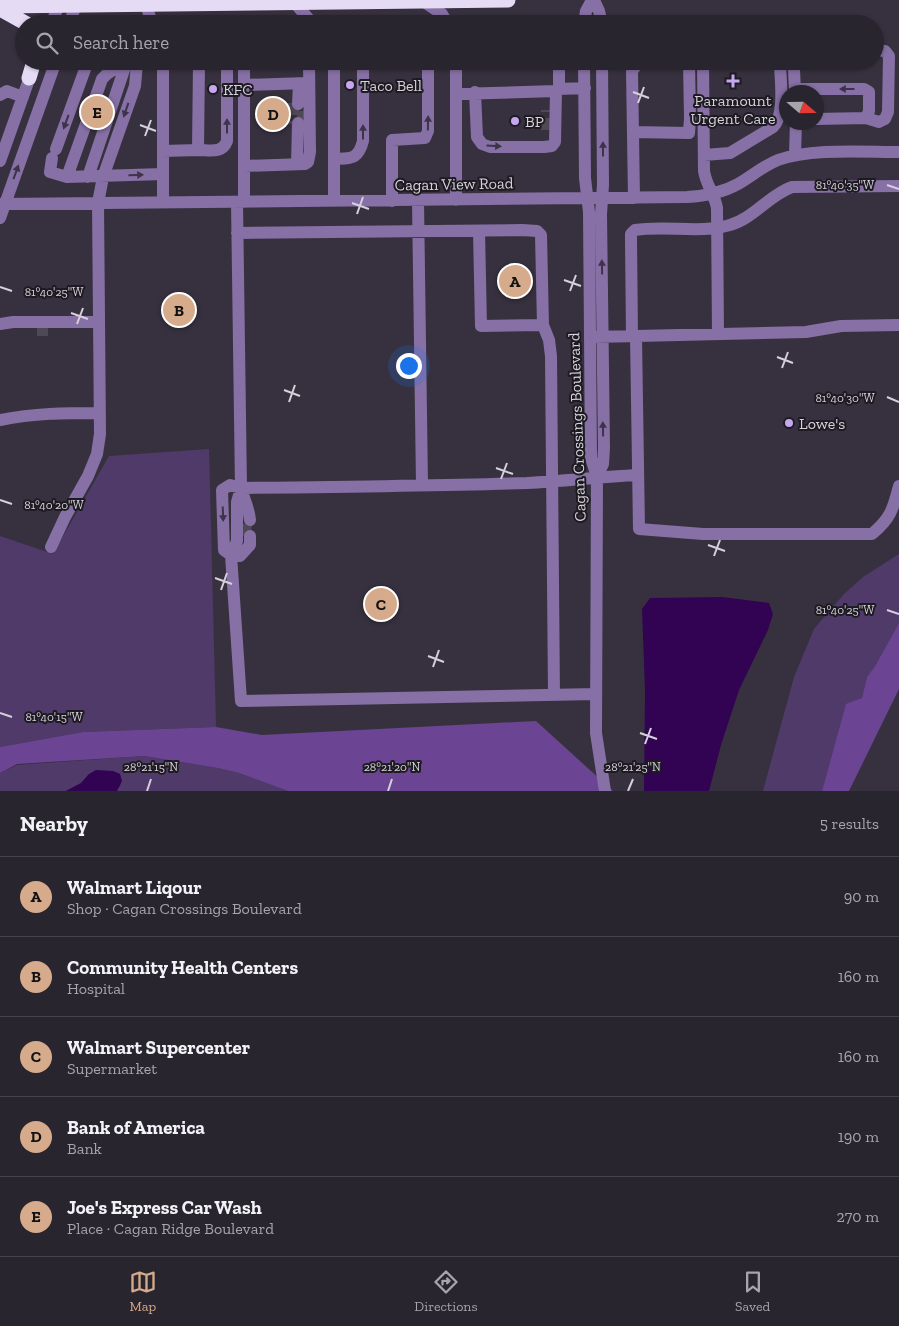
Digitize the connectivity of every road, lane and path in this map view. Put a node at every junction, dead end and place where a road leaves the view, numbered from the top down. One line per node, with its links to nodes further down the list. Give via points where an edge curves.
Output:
1 (508, 0): 3 (highway)
2 (593, 0): 12 (street); 13 (street)
3 (423, 1): 4 (highway); 11 (street)
4 (294, 2): 6 (highway); 10 (street)
5 (67, 3): 6 (highway); 7 (highway); 8 (street)
6 (146, 4): 9 (street)
7 (0, 8): 14 (highway)
8 (58, 15)
9 (149, 15)
10 (305, 15)
11 (443, 15)
12 (585, 15)
13 (600, 15)
14 (15, 17)
15 (884, 51): 53 (street, via 889,56 888,112 879,122)
16 (32, 70): 39 (highway)
17 (53, 70): 41 (street)
18 (85, 70): 70 (street, one-way to 70, via 50,172)
19 (115, 70): 70 (street, via 102,79)
20 (128, 70): 71 (street)
21 (132, 70): 72 (street, one-way to 72, via 134,86)
22 (163, 70): 60 (street)
23 (199, 70): 61 (street)
24 (227, 70): 61 (street, one-way to 24, via 218,151 225,147)
25 (244, 70): 42 (street)
26 (306, 70): 40 (street)
27 (334, 70): 65 (street)
28 (364, 70): 65 (street, one-way to 28, via 357,156 361,150)
29 (428, 70): 81 (street, one-way to 29, via 392,140 425,138 428,132)
30 (456, 70): 48 (street)
31 (557, 70): 45 (street)
32 (584, 70): 44 (street, Cagan Crossings Boulevard)
33 (602, 70): 76 (street, one-way to 33)
34 (634, 70): 58 (street)
35 (689, 70): 58 (street, via 689,133)
36 (704, 70): 63 (street)
37 (780, 70): 63 (street, via 781,114 777,123 730,153)
38 (794, 70): 43 (street)
39 (29, 78): 41 (street); 50 (street)
40 (301, 84): 42 (street); 51 (street); 67 (street, via 310,152 308,162)
41 (47, 85): 85 (street, one-way to 41)
42 (244, 85): 68 (street)
43 (795, 85)
44 (584, 88): 45 (street); 75 (street, Cagan Crossings Boulevard)
45 (554, 90): 47 (street); 52 (street); 59 (street, via 554,142 552,146)
46 (824, 90): 53 (street, one-way to 46, via 869,92 864,89)
47 (475, 92): 48 (street); 59 (street, one-way to 59, via 477,138 482,144 490,147)
48 (456, 94): 79 (street)
49 (0, 95): 50 (street, via 8,91)
50 (23, 97): 66 (street)
51 (298, 104)
52 (547, 110)
53 (866, 118): 54 (street)
54 (824, 119)
55 (298, 123): 67 (street)
56 (547, 130): 59 (street)
57 (796, 130): 64 (street)
58 (633, 132): 77 (street)
59 (544, 147)
60 (163, 150): 61 (street); 69 (street)
61 (198, 150)
62 (899, 152): 64 (street, Cagan View Road)
63 (704, 155): 74 (street, via 706,184)
64 (795, 155): 74 (street, Cagan View Road, via 770,164)
65 (334, 159): 80 (street)
66 (0, 160)
67 (299, 164): 68 (street)
68 (244, 166): 83 (street)
69 (163, 174): 72 (street, one-way to 69); 82 (street)
70 (67, 177): 71 (street)
71 (88, 177): 72 (street)
72 (103, 177): 84 (street)
73 (899, 186): 87 (street, via 792,187 739,221)
74 (713, 194): 77 (street, Cagan View Road); 87 (street, via 718,208)
75 (587, 198): 76 (street, Cagan View Road); 79 (street, Cagan View Road); 99 (street, Cagan Crossings Boulevard)
76 (602, 198): 77 (street, Cagan View Road); 99 (street, one-way to 76)
77 (634, 198)
78 (418, 200): 79 (street, Cagan View Road); 81 (street, Cagan View Road); 88 (street)
79 (456, 200)
80 (334, 201): 81 (street, Cagan View Road); 83 (street, Cagan View Road)
81 (392, 201)
82 (163, 202): 83 (street, Cagan View Road); 84 (street, Cagan View Road)
83 (240, 202): 90 (street)
84 (98, 203): 85 (street, Cagan View Road); 93 (street)
85 (3, 204): 86 (street)
86 (0, 218)
87 (718, 228): 97 (street); 98 (street, via 632,231)
88 (419, 231): 89 (street); 90 (street); 105 (street)
89 (479, 231): 95 (street, via 537,231 541,235); 95 (street, via 481,326)
90 (237, 233): 107 (street)
91 (19, 322): 92 (street); 92 (street, via 42,330 55,329); 94 (street)
92 (62, 322): 93 (street)
93 (99, 322): 100 (street)
94 (0, 324)
95 (543, 325): 104 (street, via 551,356)
96 (899, 325): 97 (street)
97 (718, 334): 98 (street)
98 (634, 336): 99 (street); 102 (street)
99 (596, 337): 103 (street, Cagan Crossings Boulevard, via 603,460)
100 (100, 413): 101 (street, via 49,413); 110 (street, via 98,454)
101 (0, 420)
102 (637, 475): 103 (street); 106 (street, via 639,529 703,534 872,534 886,522)
103 (597, 477): 104 (street); 112 (street, Cagan Crossings Boulevard)
104 (552, 482): 105 (street); 113 (street)
105 (422, 486): 107 (street)
106 (899, 486)
107 (241, 488): 108 (street, via 249,508); 111 (street, via 230,486 222,490 224,550)
108 (248, 520)
109 (248, 536): 111 (street, via 250,545 244,553)
110 (51, 547)
111 (231, 555): 113 (street, via 241,701)
112 (596, 694): 113 (street); 114 (street, Cagan Crossings Boulevard, via 596,733)
113 (554, 695)
114 (605, 791)

